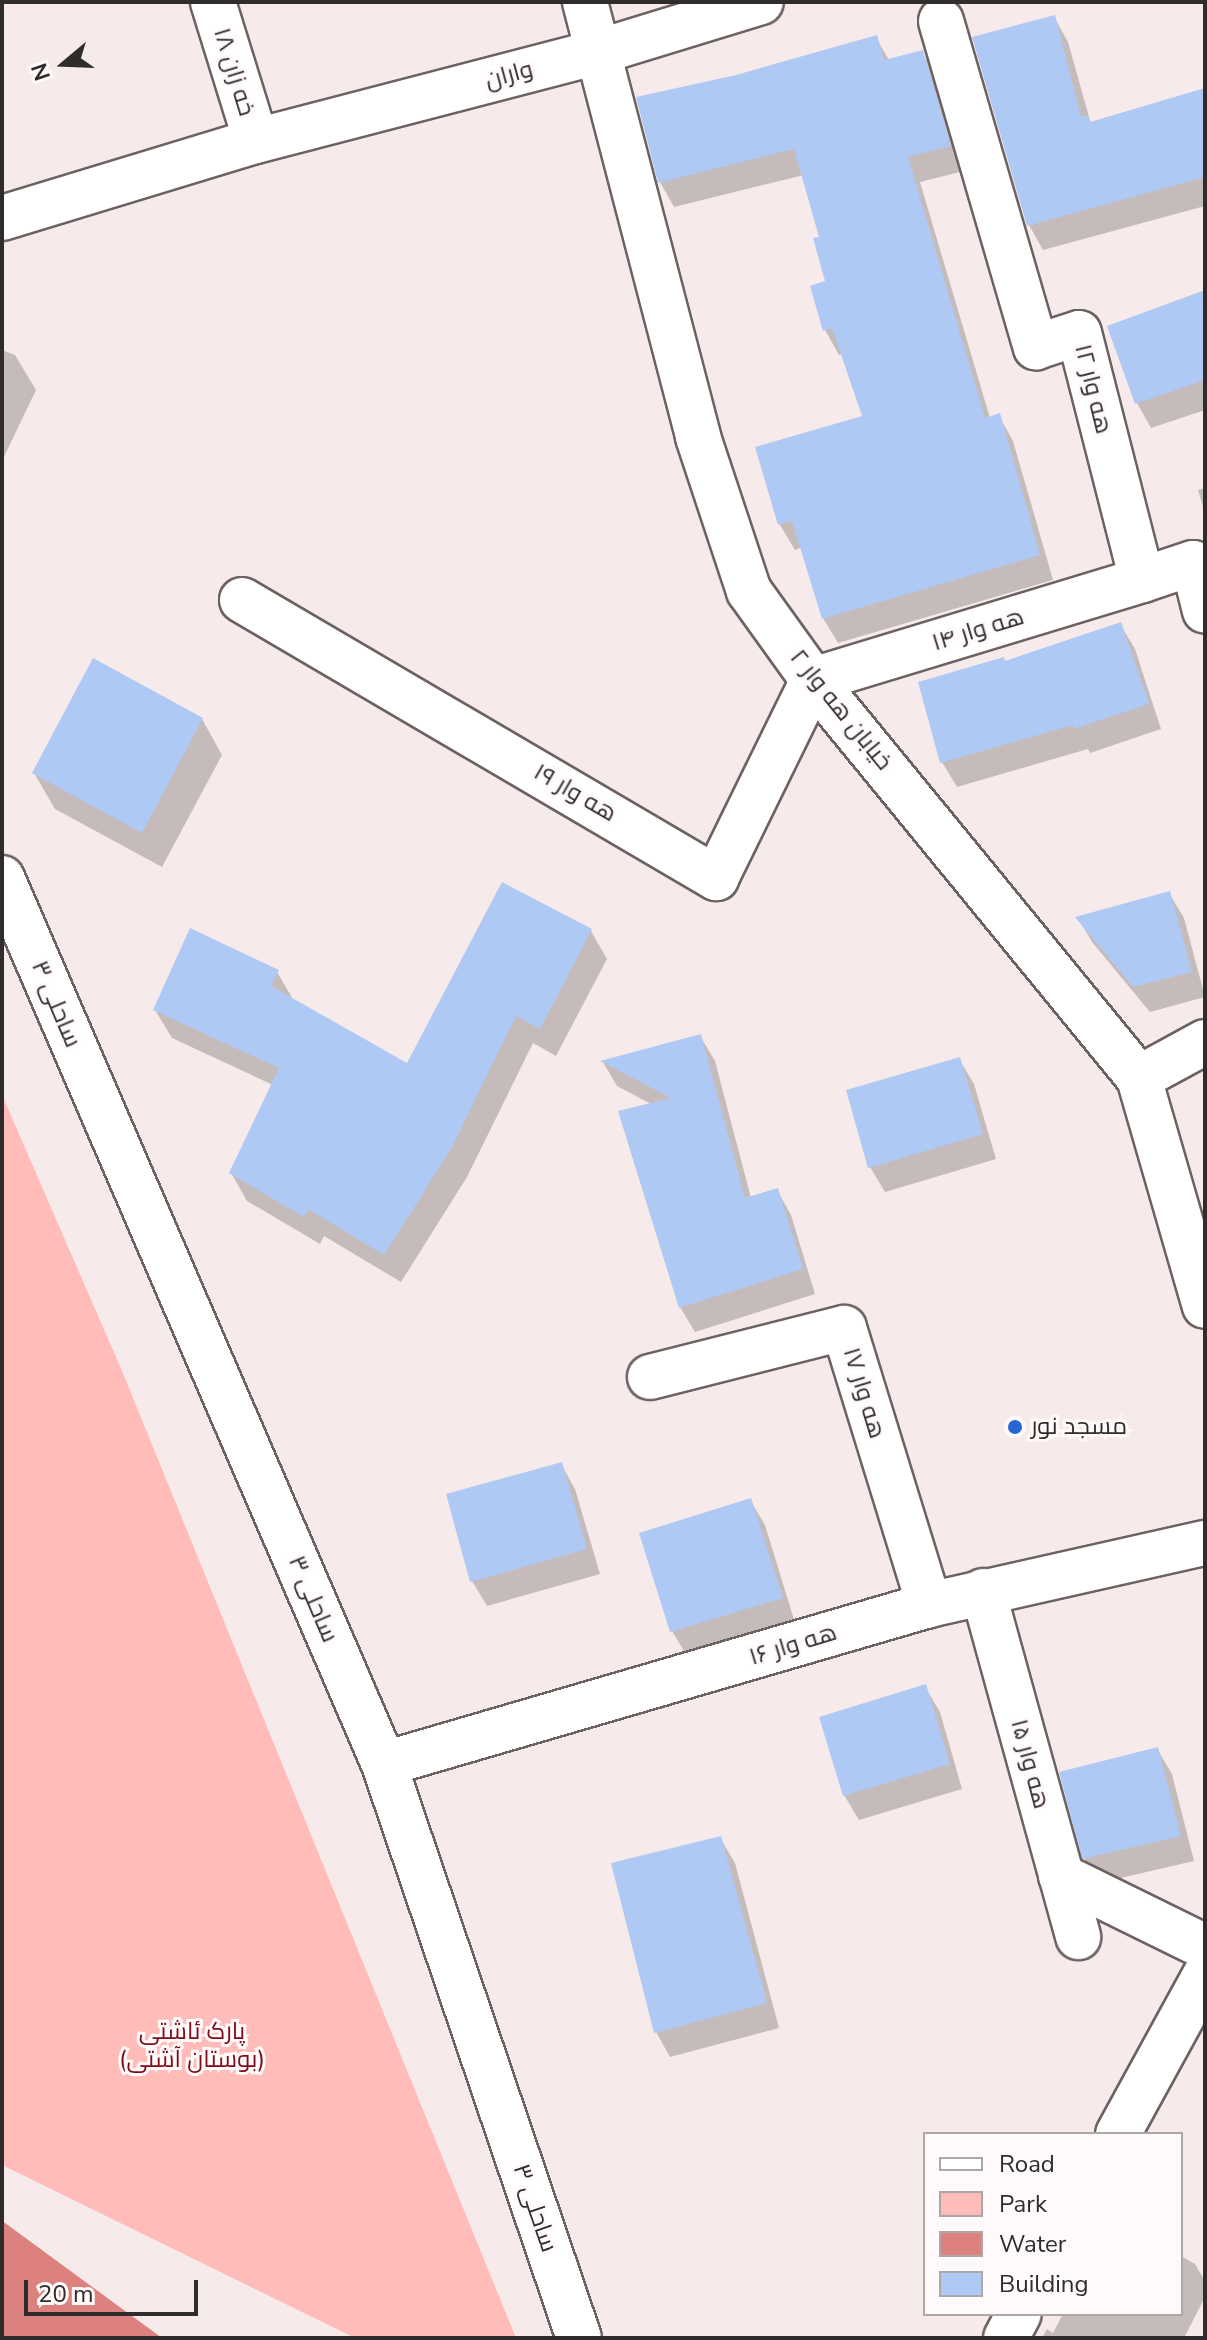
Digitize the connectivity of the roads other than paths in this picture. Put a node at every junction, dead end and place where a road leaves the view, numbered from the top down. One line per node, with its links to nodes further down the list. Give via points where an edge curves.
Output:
1 (213, 2): 6 (street, خه زان ۱۸)
2 (585, 2): 5 (street, خیابان هه وار ۲)
3 (761, 2): 5 (street, واران)
4 (941, 21): 8 (street, هه وار ۱۲, via 1036,347 1079,333)
5 (601, 51): 6 (street, واران); 11 (street, خیابان هه وار ۲, via 698,437 749,591)
6 (256, 141): 7 (street, واران)
7 (2, 218)
8 (1142, 580): 10 (street, via 1193,563); 11 (street, هه وار ۱۴)
9 (242, 600): 11 (street, هه وار ۱۹, via 716,878)
10 (1205, 611)
11 (813, 680): 14 (street, خیابان هه وار ۲)
12 (2, 878): 20 (street, ساحلی ۳)
13 (1205, 1042): 14 (street)
14 (1139, 1078): 15 (street, خیابان هه وار ۲)
15 (1205, 1306)
16 (650, 1377): 19 (street, هه وار ۱۷, via 844,1328)
17 (1205, 1543): 18 (street, هه وار ۱۶)
18 (983, 1591): 19 (street, هه وار ۱۶); 21 (street, هه وار ۱۵)
19 (929, 1605): 20 (street, هه وار ۱۶)
20 (384, 1764): 27 (street, ساحلی ۳)
21 (1061, 1876): 22 (street, هه وار ۱۵); 23 (street)
22 (1078, 1937)
23 (1205, 1947)
24 (1205, 1975): 25 (street)
25 (1119, 2132)
26 (1018, 2316): 28 (street)
27 (579, 2338)
28 (1006, 2338)

